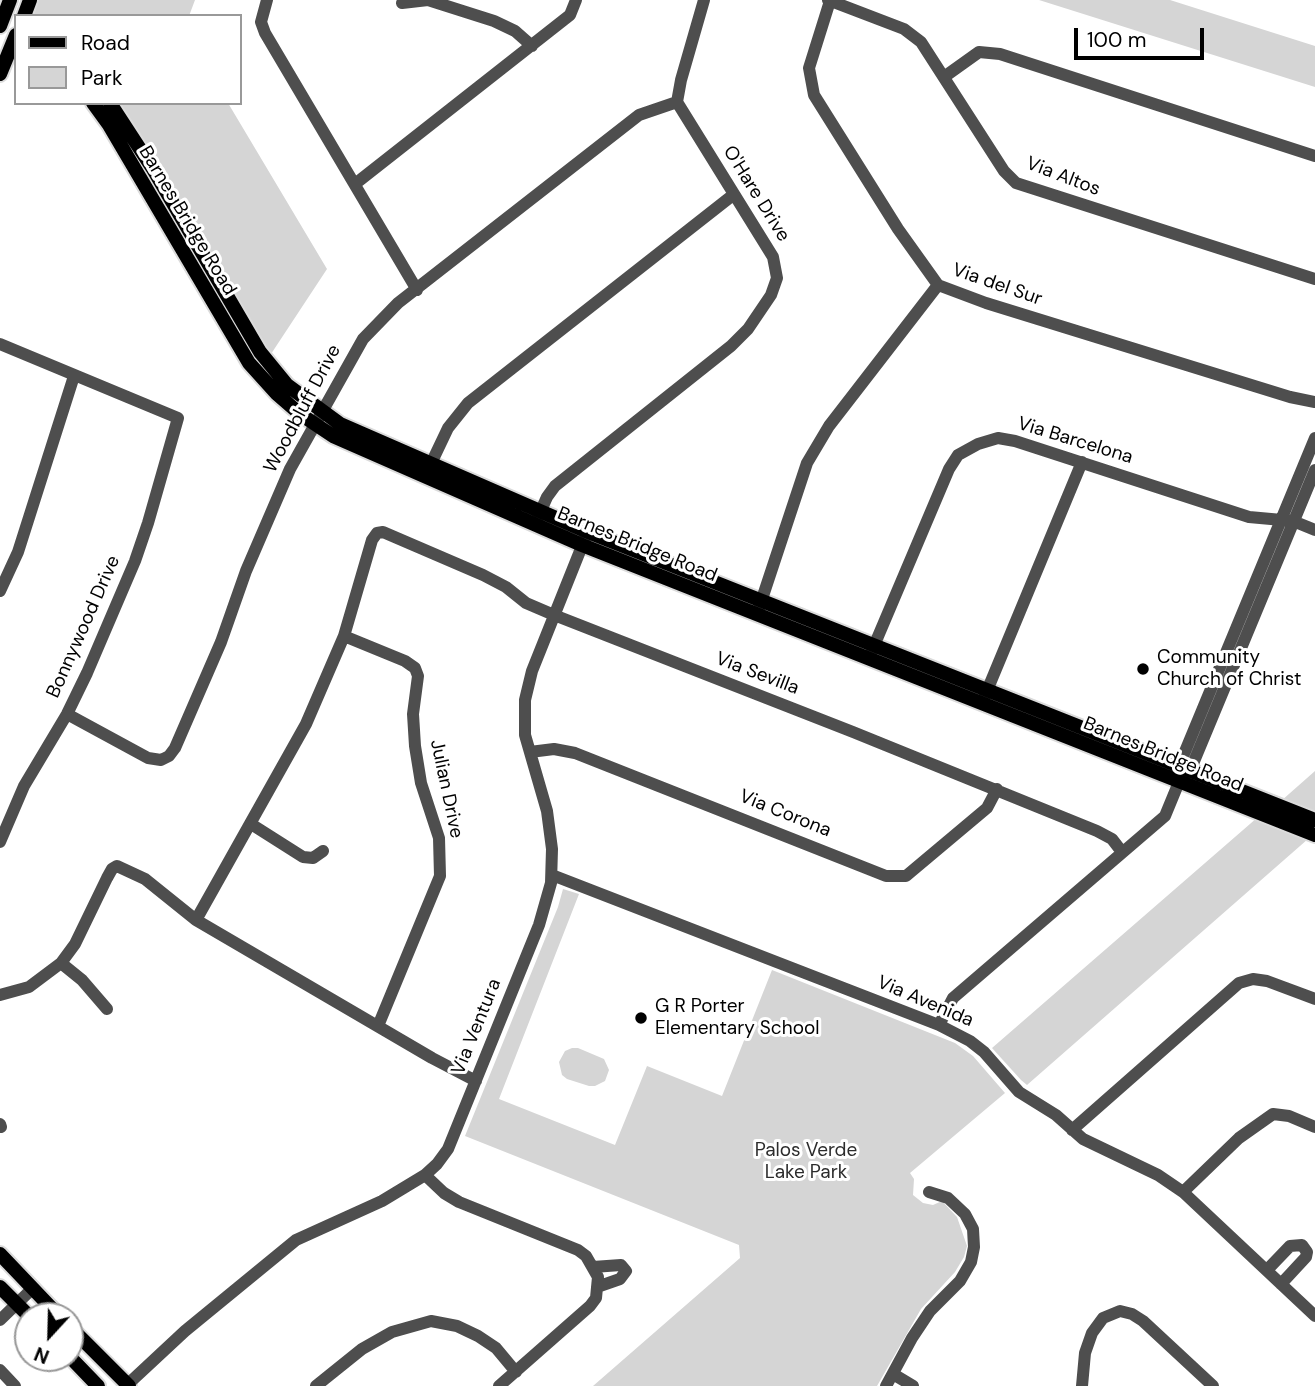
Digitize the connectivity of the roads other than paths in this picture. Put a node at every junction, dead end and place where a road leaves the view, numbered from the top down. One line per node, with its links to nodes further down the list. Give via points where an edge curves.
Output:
1 (10, 0): 7 (main road)
2 (267, 0): 16 (street, via 261,22 265,33)
3 (576, 0): 9 (street, via 570,15)
4 (704, 0): 12 (street)
5 (829, 0): 11 (street, Via Altos, via 904,29 922,42); 20 (street, Via del Sur, via 808,68 814,95)
6 (402, 3): 9 (street, via 428,0 504,26)
7 (0, 30)
8 (14, 41): 10 (main road)
9 (532, 46): 16 (street)
10 (0, 75)
11 (944, 77): 15 (street, via 979,52 1000,54); 19 (street, Via Altos, via 1016,183)
12 (677, 102): 17 (street, O'Hare Drive); 21 (street, Woodbluff Drive, via 639,115)
13 (94, 105): 18 (main road, Barnes Bridge Road)
14 (111, 105): 18 (main road, Barnes Bridge Road, via 153,169)
15 (1315, 156)
16 (355, 184): 21 (street)
17 (733, 195): 28 (street, via 474,397 448,428); 30 (street, O'Hare Drive, via 773,257 777,278 772,295 731,346 555,486)
18 (194, 255): 25 (main road, Barnes Bridge Road, via 242,337)
19 (1315, 279)
20 (938, 285): 24 (street, Via del Sur, via 1012,312); 35 (street, via 828,426 807,463)
21 (417, 290): 25 (street, Woodbluff Drive, via 363,339)
22 (0, 344): 23 (street)
23 (74, 376): 34 (street, via 18,552); 40 (street, Bonnywood Drive, via 178,418 135,561)
24 (1315, 402)
25 (319, 418): 28 (main road, Barnes Bridge Road); 40 (street, Woodbluff Drive, via 290,469 221,642 169,756 148,758)
26 (1315, 438): 31 (street)
27 (1082, 462): 31 (street, Via Barcelona, via 1249,517); 38 (street, Via Barcelona, via 998,438 958,455); 39 (street)
28 (428, 470): 30 (main road, Barnes Bridge Road)
29 (1315, 470): 31 (street)
30 (538, 518): 33 (main road, Barnes Bridge Road)
31 (1286, 521): 32 (street, Via Barcelona); 42 (street)
32 (1315, 530)
33 (585, 539): 35 (main road, Barnes Bridge Road); 36 (street, Via Ventura)
34 (0, 591)
35 (759, 608): 38 (main road, Barnes Bridge Road)
36 (554, 615): 37 (street, Via Sevilla, via 483,575 392,535 377,533); 41 (street, Via Ventura, via 526,700 525,735); 44 (street, Via Sevilla)
37 (344, 636): 46 (street, via 295,748); 58 (street, Julian Drive, via 415,668 415,746 421,783 439,838 440,876)
38 (871, 652): 39 (main road, Barnes Bridge Road)
39 (985, 698): 42 (main road, Barnes Bridge Road); 43 (main road, Barnes Bridge Road)
40 (67, 714): 48 (street, Bonnywood Drive, via 24,786)
41 (530, 752): 44 (street, Via Corona, via 554,749 575,753 886,876 906,876 987,808); 51 (street, Via Ventura, via 547,811)
42 (1184, 769): 43 (street); 45 (main road, Barnes Bridge Road)
43 (1179, 782): 47 (main road, Barnes Bridge Road); 50 (street, via 1165,816)
44 (997, 789): 50 (street, Via Sevilla, via 1097,831 1112,839)
45 (1315, 820)
46 (251, 824): 49 (street, via 303,857 313,858); 52 (street)
47 (1315, 835)
48 (0, 842)
49 (323, 850)
50 (1122, 852): 57 (street, via 953,998)
51 (552, 875): 57 (street, Via Avenida); 59 (street, Via Ventura, via 539,925)
52 (196, 920): 53 (street, via 145,879 117,866); 58 (street)
53 (61, 963): 54 (street, via 29,987); 56 (street)
54 (0, 995)
55 (1315, 999): 61 (street, via 1267,981 1239,983)
56 (107, 1009)
57 (939, 1025): 61 (street, Via Avenida, via 984,1052 1019,1092)
58 (378, 1026): 59 (street)
59 (476, 1081): 62 (street, Via Ventura, via 449,1149)
60 (1315, 1126): 64 (street, via 1273,1114 1239,1138)
61 (1072, 1130): 64 (street, Via Avenida)
62 (425, 1175): 66 (street, via 459,1202 578,1250); 83 (street, Via Ventura, via 383,1201 296,1240)
63 (929, 1192): 82 (street, via 948,1198 965,1214 973,1229 971,1262 960,1281 930,1311)
64 (1183, 1192): 67 (street, Via Avenida)
65 (0, 1254): 71 (main road)
66 (593, 1267): 70 (street); 70 (street, via 621,1265 626,1271 620,1279)
67 (1267, 1270): 68 (street, Via Avenida); 68 (street, via 1290,1246 1302,1245 1306,1258)
68 (1281, 1284): 76 (street, Via Avenida)
69 (0, 1287): 72 (main road)
70 (597, 1287): 81 (street, via 590,1307)
71 (32, 1289): 73 (street); 74 (main road)
72 (15, 1302)
73 (19, 1302)
74 (45, 1302)
75 (14, 1307): 77 (street)
76 (1315, 1316)
77 (0, 1320)
78 (84, 1341): 83 (main road)
79 (0, 1370): 84 (street)
80 (84, 1372): 85 (main road)
81 (516, 1372): 86 (street, via 496,1348 478,1336 431,1321 372,1343); 87 (street)
82 (889, 1380): 88 (street)
83 (127, 1385)
84 (15, 1386)
85 (98, 1386)
86 (316, 1386)
87 (499, 1386)
88 (913, 1386)
89 (1082, 1386): 90 (street, via 1088,1343 1103,1318 1120,1311 1143,1321)
90 (1213, 1386)

